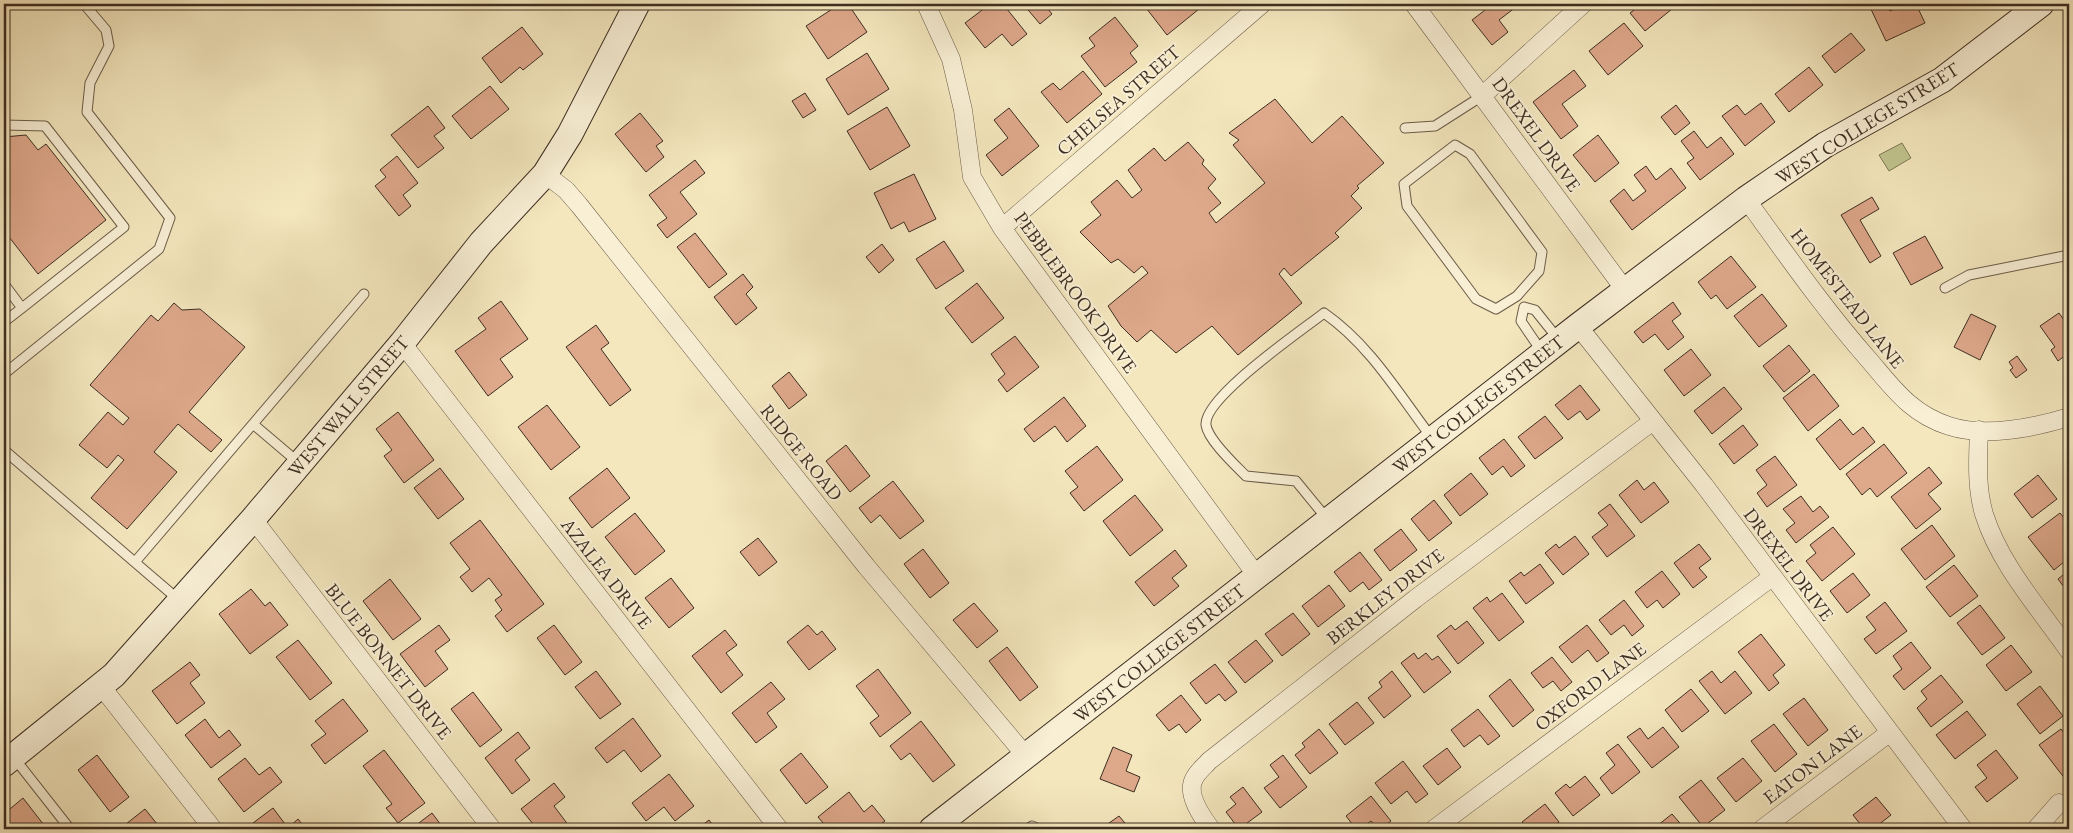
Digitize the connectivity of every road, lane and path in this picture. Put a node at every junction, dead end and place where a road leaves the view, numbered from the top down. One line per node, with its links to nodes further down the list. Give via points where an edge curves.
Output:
1 (84, 4): 25 (lane, via 106,30 109,46 90,83 87,112 170,218 159,249)
2 (637, 4): 11 (street, WEST WALL STREET, via 574,126)
3 (1262, 4): 13 (street, CHELSEA STREET)
4 (1414, 4): 8 (street, DREXEL DRIVE)
5 (1584, 4): 8 (street)
6 (2041, 4): 12 (street, WEST COLLEGE STREET, via 1942,80 1825,145)
7 (929, 5): 13 (street, PEBBLEBROOK DRIVE, via 952,59 972,178)
8 (1482, 96): 10 (lane, via 1435,126); 17 (street, DREXEL DRIVE)
9 (4, 125): 21 (lane, via 45,126 124,227)
10 (1405, 128)
11 (545, 174): 24 (street, WEST WALL STREET, via 481,243); 42 (street, RIDGE ROAD, via 580,205 866,566)
12 (1746, 199): 17 (street, WEST COLLEGE STREET); 29 (street, HOMESTEAD LANE, via 1837,325 1892,389 1934,421 1951,427)
13 (1002, 228): 36 (street, PEBBLEBROOK DRIVE)
14 (2069, 255): 16 (lane, via 1969,275)
15 (4, 284): 21 (lane)
16 (1946, 288)
17 (1625, 290): 23 (street, WEST COLLEGE STREET)
18 (364, 294): 28 (lane)
19 (1517, 296): 19 (lane, via 1539,271 1542,252 1470,154 1455,145 1404,184 1407,206 1476,299 1496,309); 20 (lane)
20 (1524, 307): 23 (lane, via 1535,310); 23 (lane, via 1521,321)
21 (22, 308): 22 (lane)
22 (4, 322)
23 (1560, 340): 27 (street, DREXEL DRIVE); 30 (street, WEST COLLEGE STREET)
24 (402, 343): 32 (street, WEST WALL STREET); 48 (street, AZALEA DRIVE)
25 (4, 374)
26 (2069, 417): 29 (street, HOMESTEAD LANE, via 2029,428)
27 (1654, 421): 37 (street, DREXEL DRIVE); 52 (street, BERKLEY DRIVE, via 1415,599 1210,761 1194,779 1192,788 1196,804)
28 (253, 424): 32 (lane); 35 (lane)
29 (1979, 430): 39 (street, via 1978,472 1984,513 1999,551)
30 (1432, 439): 34 (street, WEST COLLEGE STREET); 34 (lane, via 1362,344 1324,313 1230,386 1206,416 1206,427 1223,453 1246,476 1296,480)
31 (4, 450): 35 (lane)
32 (300, 464): 33 (street, WEST WALL STREET)
33 (253, 519): 38 (street, WEST WALL STREET); 47 (street, BLUE BONNET DRIVE)
34 (1328, 520): 36 (street, WEST COLLEGE STREET)
35 (136, 562): 38 (lane)
36 (1257, 576): 42 (street, WEST COLLEGE STREET)
37 (1772, 577): 41 (street, DREXEL DRIVE); 53 (street, OXFORD LANE)
38 (180, 601): 40 (street, WEST WALL STREET)
39 (2069, 651)
40 (101, 686): 43 (street, WEST WALL STREET); 46 (street)
41 (1889, 733): 54 (street, EATON LANE); 55 (street, DREXEL DRIVE)
42 (1026, 756): 49 (street, WEST COLLEGE STREET)
43 (8, 760): 45 (lane)
44 (2059, 803): 56 (street)
45 (70, 829)
46 (213, 829)
47 (492, 829)
48 (779, 829)
49 (932, 829)
50 (1028, 829): 51 (lane, via 1032,826)
51 (1039, 829)
52 (1211, 829)
53 (1434, 829)
54 (1762, 829)
55 (1963, 829)
56 (2036, 829)

